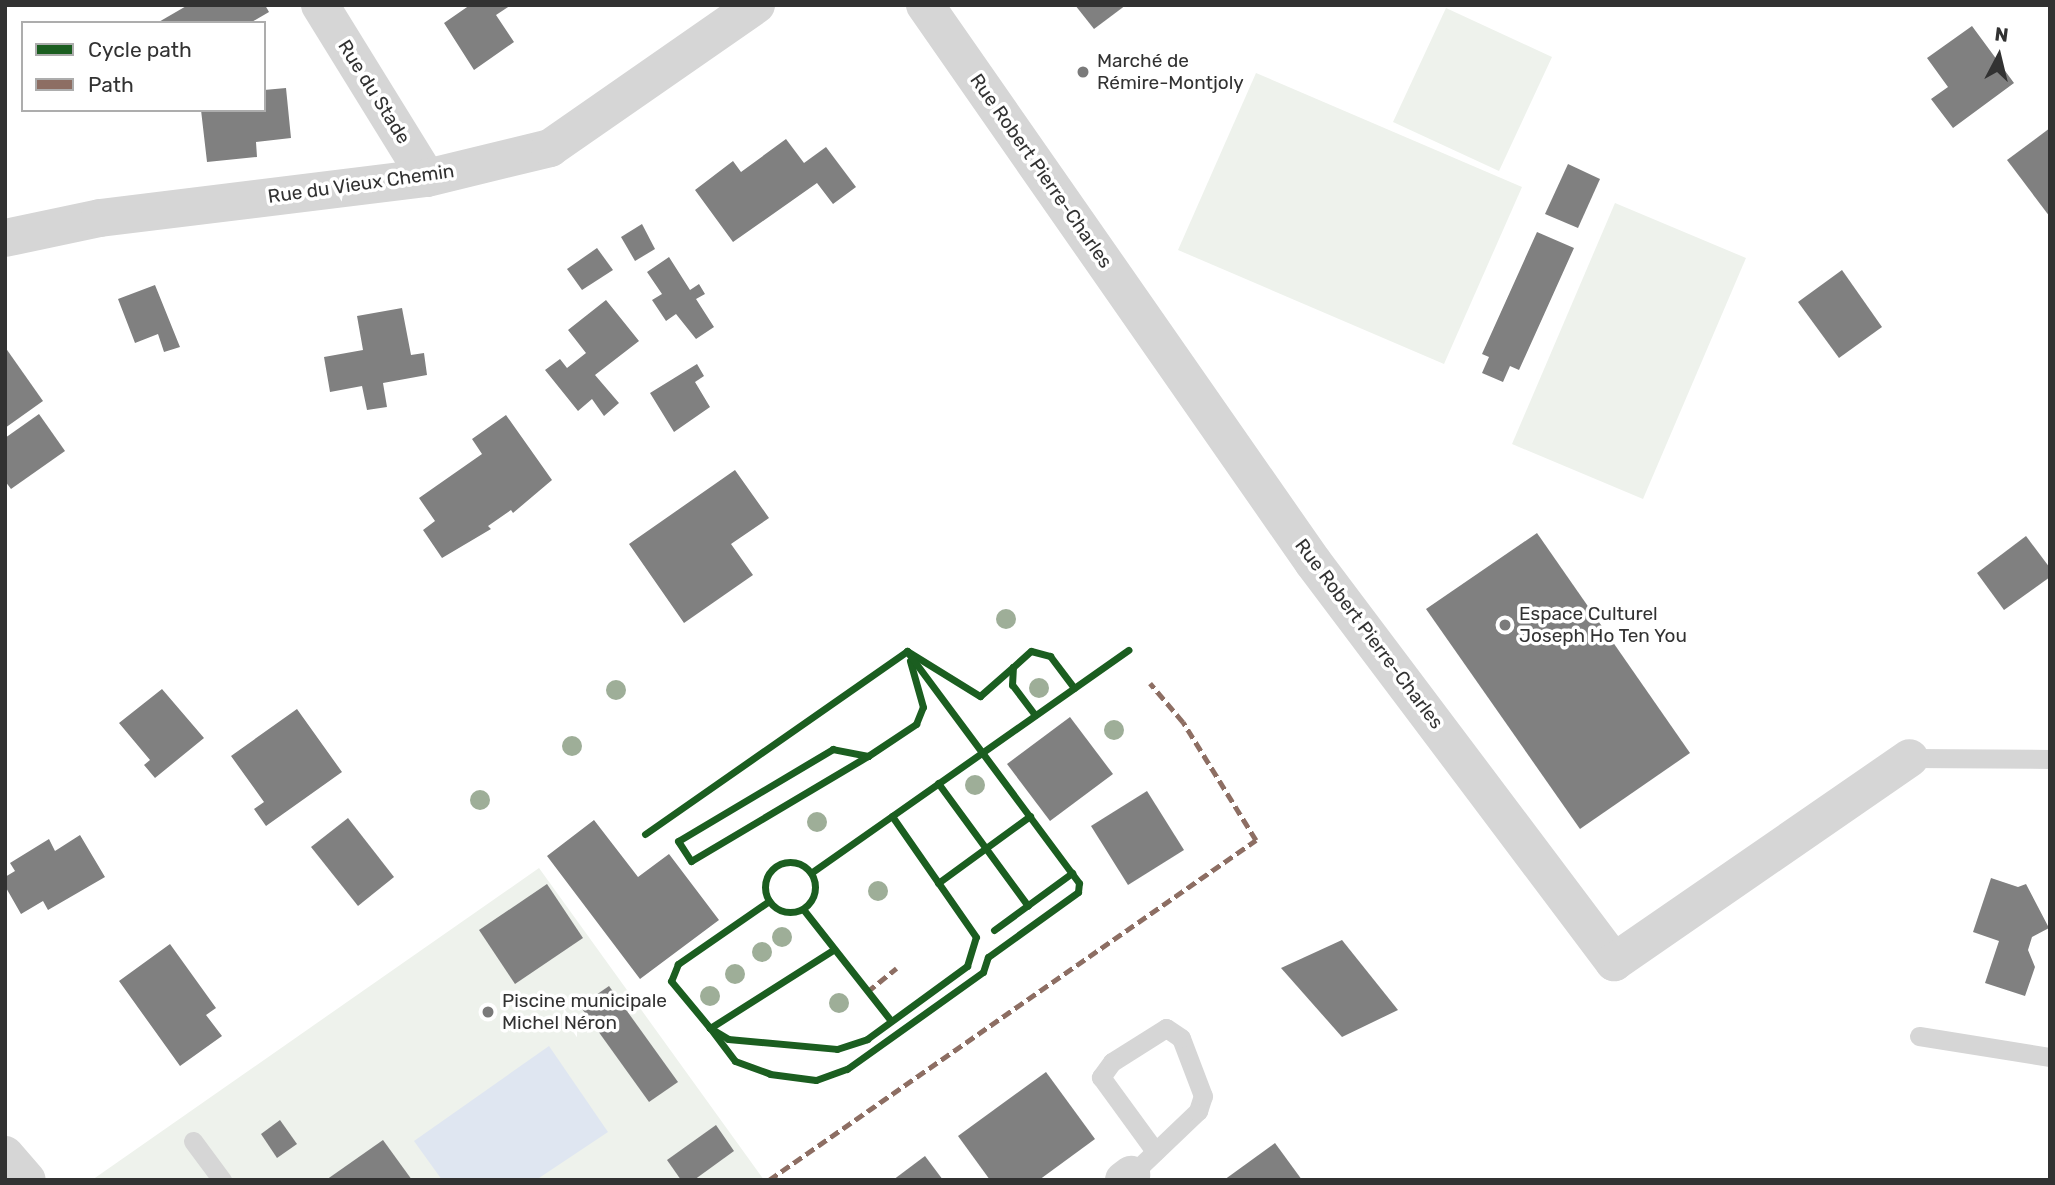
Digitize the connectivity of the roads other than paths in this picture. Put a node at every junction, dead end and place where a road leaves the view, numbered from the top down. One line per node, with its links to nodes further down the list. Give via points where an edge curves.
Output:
1 (320, 5): 4 (street, Rue du Stade)
2 (756, 5): 4 (street, Rue du Vieux Chemin, via 550,148)
3 (925, 5): 6 (street, Rue Robert Pierre-Charles, via 1313,562 1614,962)
4 (427, 178): 5 (street, Rue du Vieux Chemin, via 100,218)
5 (5, 238)
6 (1910, 758): 7 (lane)
7 (2050, 759)
8 (1919, 1036): 9 (lane)
9 (2050, 1056)
10 (192, 1142): 14 (lane)
11 (5, 1155): 13 (street)
12 (1137, 1169): 12 (lane, via 1198,1111 1203,1096 1181,1038 1166,1028 1112,1062 1101,1077)
13 (27, 1180)
14 (222, 1180)

